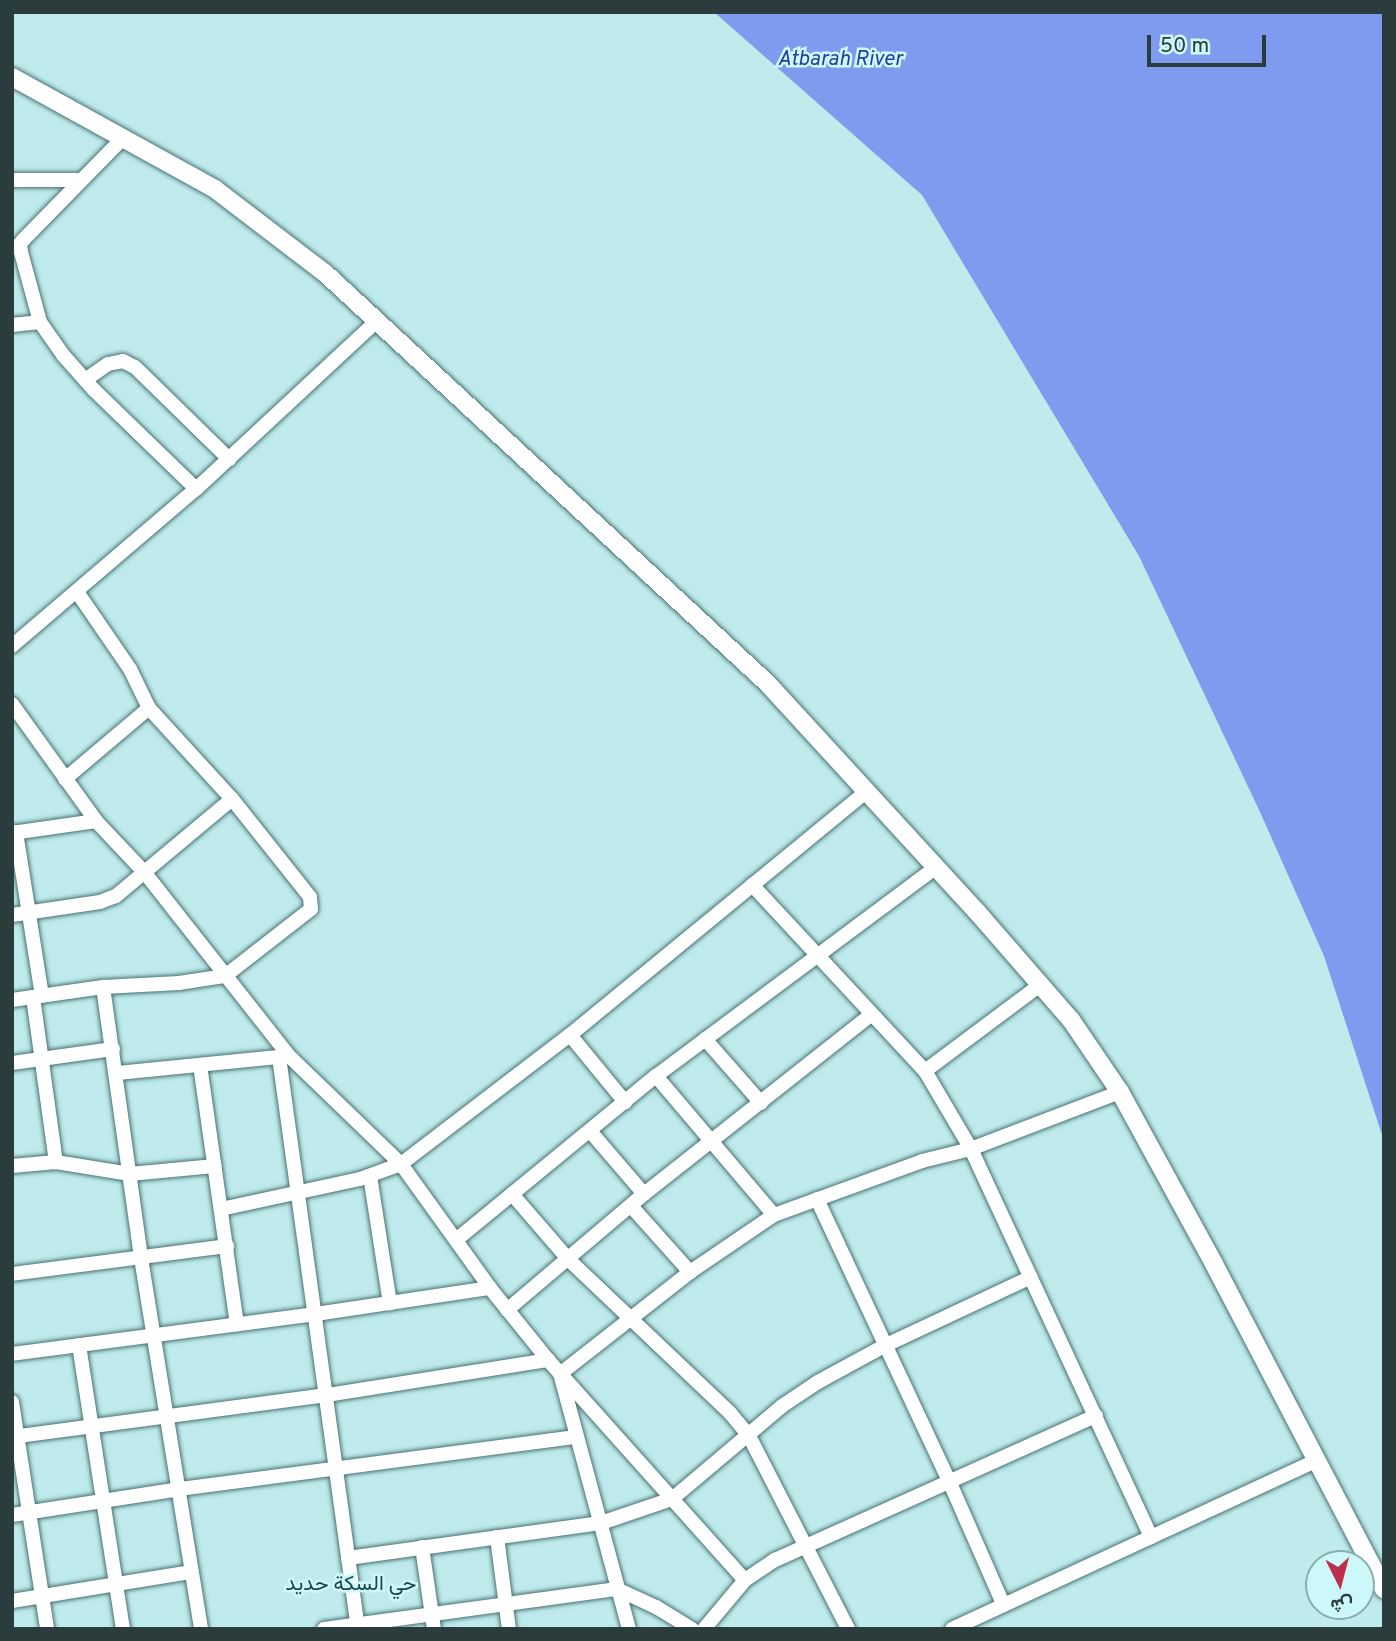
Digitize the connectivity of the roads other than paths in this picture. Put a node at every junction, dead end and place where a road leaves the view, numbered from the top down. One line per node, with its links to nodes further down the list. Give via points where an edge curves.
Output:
1 (12, 77): 2 (street)
2 (122, 139): 4 (street); 6 (street, via 243,208)
3 (12, 180): 4 (street)
4 (80, 180): 5 (street)
5 (16, 243): 7 (street)
6 (378, 320): 10 (street); 17 (street, via 768,684)
7 (40, 322): 8 (street); 9 (street)
8 (12, 325)
9 (85, 380): 10 (street, via 108,364 123,361 135,367); 11 (street)
10 (229, 459): 11 (street)
11 (197, 489): 12 (street)
12 (78, 592): 13 (street); 15 (street, via 130,668)
13 (12, 646)
14 (12, 705): 16 (street)
15 (149, 708): 16 (street); 18 (street)
16 (65, 779): 19 (street)
17 (866, 792): 21 (street); 23 (street)
18 (232, 799): 22 (street); 27 (street, via 312,903 307,914)
19 (96, 821): 20 (street); 22 (street)
20 (14, 833): 24 (street)
21 (936, 867): 26 (street); 28 (street)
22 (145, 873): 24 (street, via 116,896 100,902); 27 (street)
23 (752, 885): 26 (street); 33 (street)
24 (29, 912): 25 (street); 30 (street)
25 (12, 915)
26 (815, 956): 32 (street); 34 (street)
27 (225, 976): 29 (street); 36 (street)
28 (1040, 985): 40 (street); 43 (street, via 1094,1049)
29 (103, 987): 30 (street); 35 (street)
30 (38, 996): 31 (street); 37 (street)
31 (12, 1000)
32 (872, 1014): 40 (street); 45 (street)
33 (570, 1035): 44 (street); 50 (street)
34 (705, 1039): 42 (street); 45 (street)
35 (113, 1049): 37 (street); 41 (street)
36 (283, 1056): 39 (street); 50 (street); 55 (street)
37 (44, 1059): 38 (street); 49 (street)
38 (12, 1063)
39 (200, 1065): 41 (street); 52 (street)
40 (925, 1070): 48 (street)
41 (117, 1073): 53 (street)
42 (656, 1076): 44 (street); 47 (street)
43 (1120, 1092): 48 (street); 89 (street)
44 (625, 1102): 46 (street)
45 (761, 1102): 47 (street)
46 (590, 1131): 56 (street); 57 (street)
47 (714, 1141): 57 (street); 61 (street)
48 (971, 1149): 58 (street, via 922,1161); 68 (street)
49 (56, 1162): 51 (street); 53 (street)
50 (401, 1164): 54 (street); 62 (street)
51 (12, 1166)
52 (215, 1166): 53 (street); 60 (street)
53 (130, 1174): 64 (street)
54 (370, 1176): 55 (street); 70 (street)
55 (300, 1192): 60 (street); 72 (street)
56 (512, 1194): 62 (street); 65 (street)
57 (645, 1194): 59 (street)
58 (817, 1199): 61 (street); 77 (street)
59 (631, 1206): 65 (street); 66 (street)
60 (221, 1209): 63 (street)
61 (774, 1215): 66 (street)
62 (456, 1240): 69 (street)
63 (227, 1246): 64 (street); 74 (street)
64 (141, 1258): 67 (street); 75 (street)
65 (569, 1260): 71 (street); 73 (street)
66 (690, 1272): 73 (street)
67 (12, 1274)
68 (1031, 1277): 77 (street); 84 (street)
69 (489, 1288): 70 (street); 71 (street)
70 (390, 1303): 72 (street)
71 (507, 1310): 79 (street)
72 (316, 1314): 74 (street); 81 (street)
73 (632, 1319): 80 (street); 87 (street)
74 (237, 1324): 75 (street)
75 (155, 1334): 76 (street); 83 (street)
76 (79, 1345): 78 (street); 85 (street)
77 (884, 1346): 87 (street, via 782,1406); 91 (street)
78 (12, 1354)
79 (548, 1360): 80 (street); 81 (street)
80 (560, 1374): 88 (street); 93 (street)
81 (327, 1395): 83 (street); 90 (street)
82 (12, 1402): 86 (street)
83 (168, 1415): 85 (street); 92 (street)
84 (1096, 1416): 91 (street); 99 (street)
85 (92, 1426): 86 (street); 94 (street)
86 (15, 1436): 95 (street)
87 (749, 1436): 93 (street); 100 (street)
88 (577, 1437): 90 (street); 97 (street)
89 (1317, 1460): 99 (street); 107 (street)
90 (336, 1468): 92 (street); 102 (street)
91 (950, 1483): 100 (street); 110 (street)
92 (180, 1489): 94 (street); 103 (street)
93 (672, 1499): 97 (street); 104 (street)
94 (105, 1501): 95 (street); 105 (street)
95 (30, 1512): 96 (street); 108 (street)
96 (12, 1515)
97 (601, 1523): 98 (street); 106 (street)
98 (498, 1537): 101 (street); 111 (street)
99 (1151, 1537): 110 (street)
100 (807, 1544): 104 (street); 122 (street)
101 (422, 1547): 102 (street); 112 (street)
102 (348, 1558): 113 (street)
103 (192, 1572): 105 (street); 116 (street)
104 (745, 1580): 121 (street)
105 (117, 1584): 108 (street); 115 (street)
106 (617, 1589): 111 (street); 119 (street); 120 (street)
107 (1384, 1589)
108 (43, 1597): 109 (street); 114 (street)
109 (12, 1601)
110 (1003, 1604): 123 (street)
111 (506, 1605): 112 (street); 118 (street)
112 (433, 1622): 113 (street)
113 (357, 1626): 117 (street)
114 (47, 1629)
115 (123, 1629)
116 (201, 1629)
117 (324, 1629)
118 (509, 1629)
119 (629, 1629)
120 (692, 1629)
121 (704, 1629)
122 (848, 1629)
123 (951, 1629)

